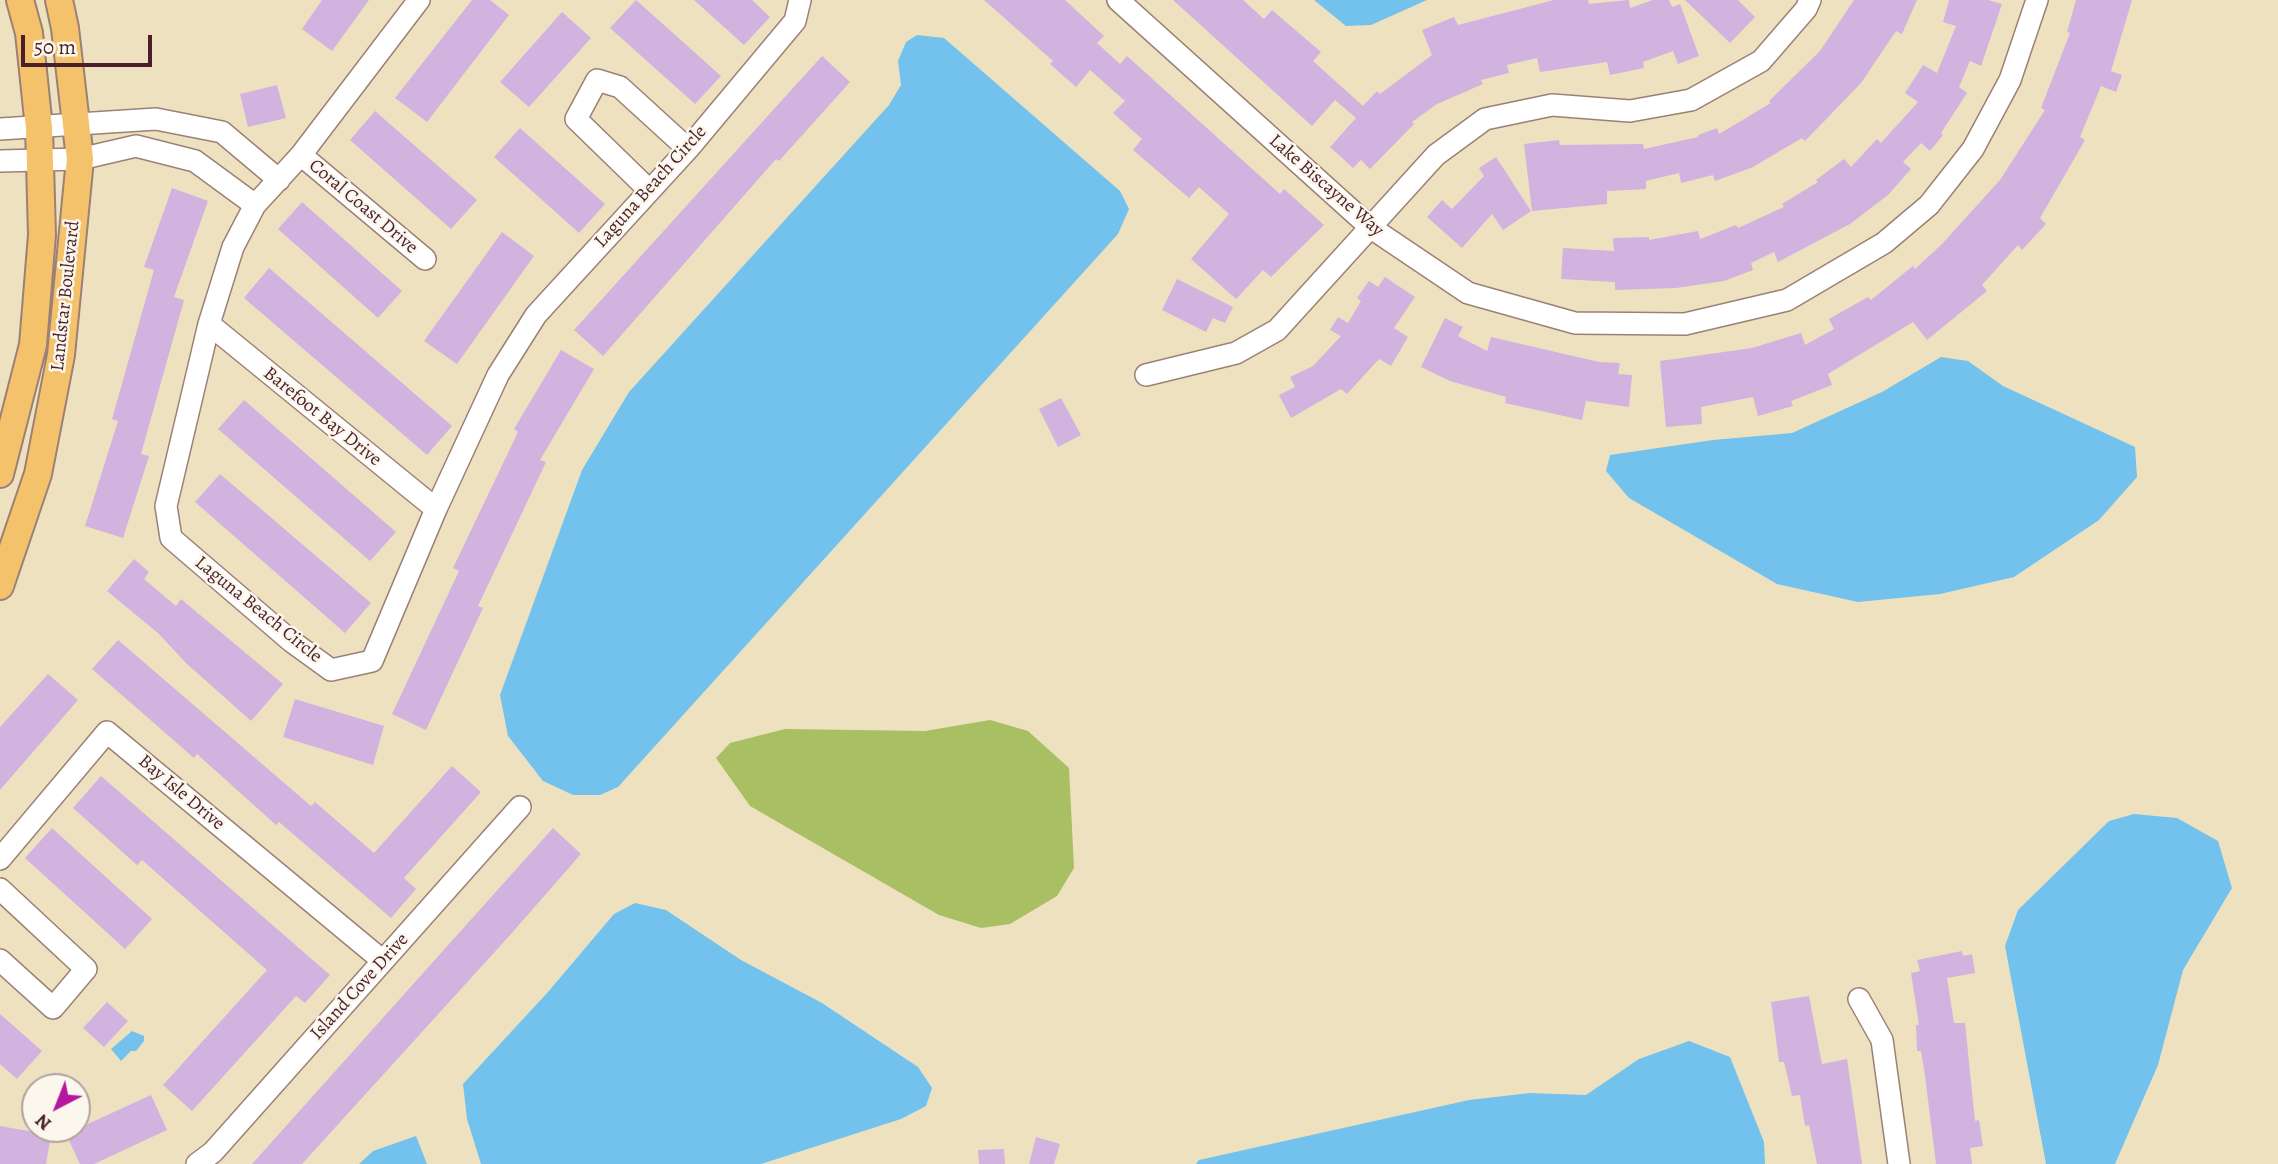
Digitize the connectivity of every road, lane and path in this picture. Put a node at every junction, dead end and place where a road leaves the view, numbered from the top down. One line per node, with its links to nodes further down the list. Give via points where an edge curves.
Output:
1 (20, 0): 9 (main road, Landstar Boulevard, via 29,33)
2 (59, 0): 8 (main road, Landstar Boulevard)
3 (419, 0): 12 (street, Laguna Beach Circle)
4 (800, 0): 11 (street, Laguna Beach Circle, via 795,21)
5 (1118, 0): 19 (street, Lake Biscayne Way)
6 (1810, 0): 19 (street, via 1761,61 1692,100 1630,111 1552,105 1485,119 1436,155)
7 (2037, 0): 19 (street, Lake Biscayne Way, via 2010,80 1973,149 1929,205 1884,243 1787,300 1685,324 1575,323 1468,293)
8 (77, 125): 9 (street); 13 (main road, Landstar Boulevard); 16 (street, via 156,120 222,132)
9 (39, 128): 10 (street); 14 (main road, Landstar Boulevard)
10 (0, 129)
11 (688, 149): 17 (street, Laguna Beach Circle); 17 (street, via 620,87 597,80 576,119)
12 (302, 155): 16 (street, Laguna Beach Circle); 20 (street, Coral Coast Drive)
13 (80, 159): 14 (street); 18 (street, via 136,146 195,161); 25 (main road, Landstar Boulevard, via 61,355 38,474)
14 (41, 160): 15 (street); 23 (main road, Landstar Boulevard, via 42,235 33,345)
15 (0, 161)
16 (279, 180): 18 (street, Laguna Beach Circle)
17 (649, 190): 24 (street, Laguna Beach Circle, via 536,315 498,375)
18 (255, 205): 21 (street, Laguna Beach Circle, via 233,247)
19 (1370, 227): 22 (street, via 1277,330 1236,353)
20 (425, 259)
21 (209, 324): 24 (street, Barefoot Bay Drive); 24 (street, Laguna Beach Circle, via 166,506 171,538 291,641 331,670 372,662)
22 (1146, 375)
23 (0, 474)
24 (436, 509)
25 (0, 586)
26 (520, 807): 30 (street, Island Cove Drive)
27 (0, 859): 30 (street, Bay Isle Drive, via 107,732)
28 (0, 889): 29 (street, via 86,969 53,1009)
29 (0, 960)
30 (383, 961): 32 (street, Island Cove Drive, via 213,1152)
31 (1859, 999): 33 (street, via 1882,1040)
32 (197, 1164)
33 (1899, 1164)

